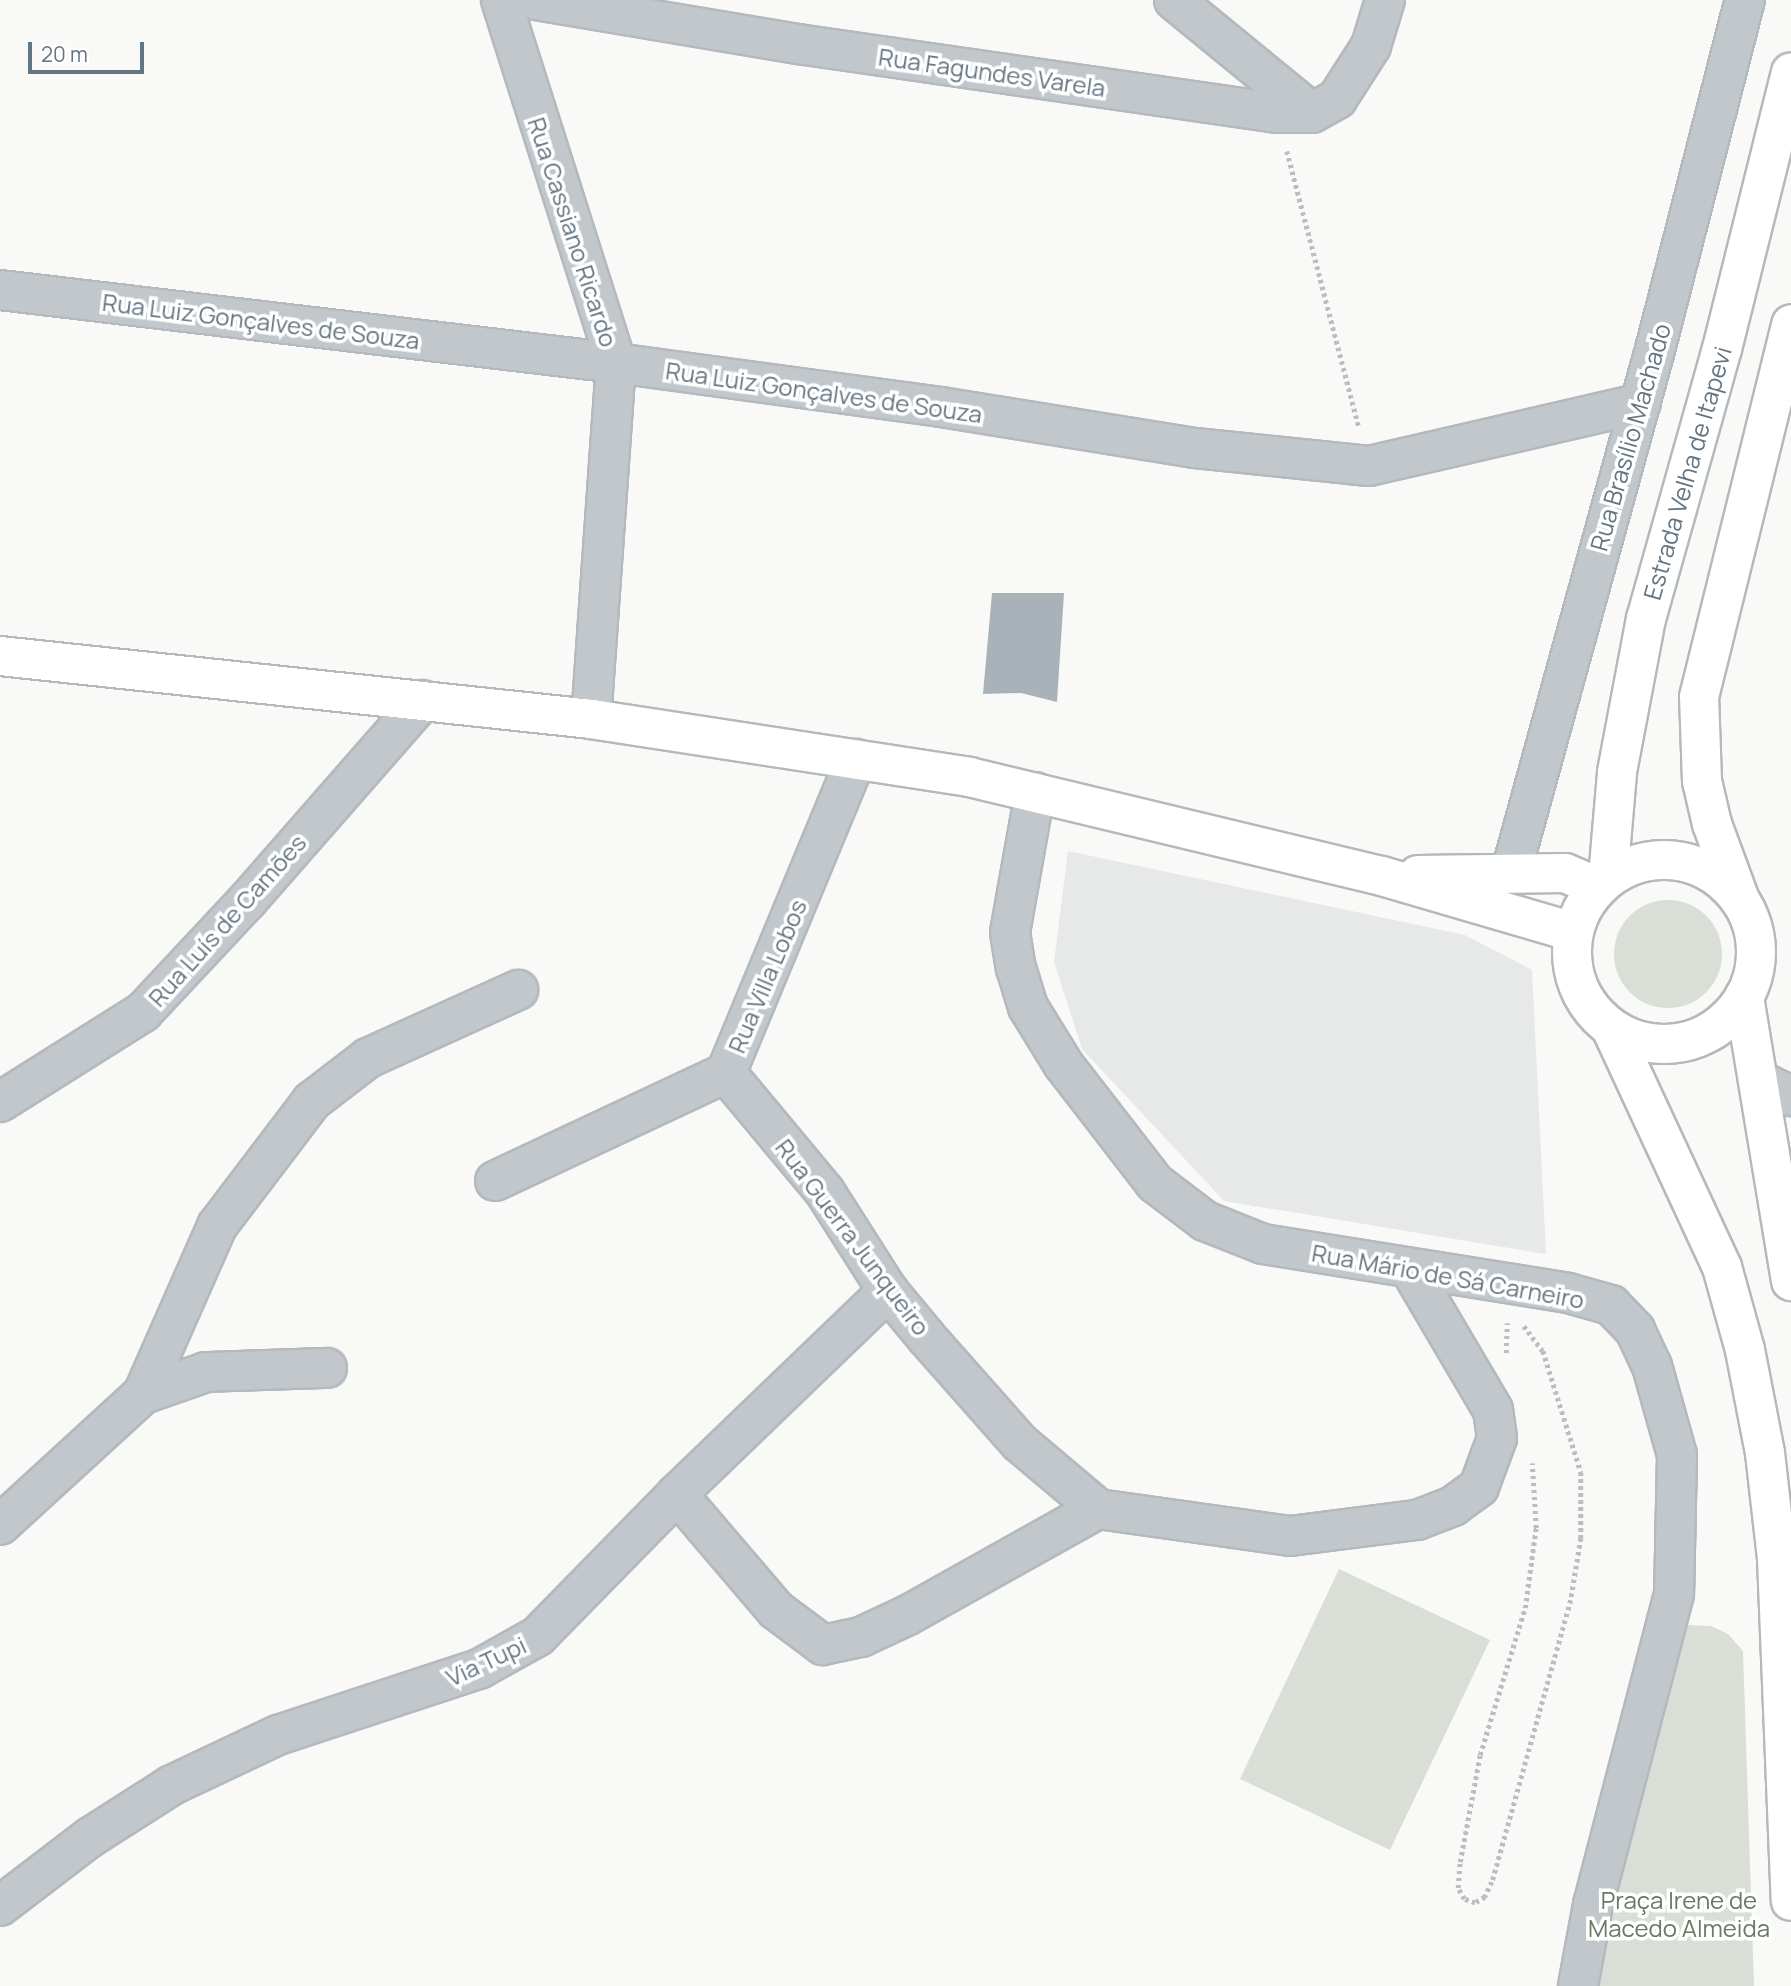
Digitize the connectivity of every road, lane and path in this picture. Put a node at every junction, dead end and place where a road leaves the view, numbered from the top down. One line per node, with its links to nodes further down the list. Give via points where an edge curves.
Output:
1 (501, 0): 10 (street, Rua Cassiano Ricardo)
2 (535, 0): 7 (street, Rua Fagundes Varela, via 798,44)
3 (1174, 0): 7 (street)
4 (1385, 0): 7 (street, via 1371,46 1337,99)
5 (1745, 0): 11 (street, Rua Brasílio Machado)
6 (1791, 72): 20 (main road, Estrada Velha de Itapevi, via 1722,349 1646,619 1617,772)
7 (1295, 113): 12 (path)
8 (0, 290): 10 (street, Rua Luiz Gonçalves de Souza)
9 (1791, 324): 21 (main road, via 1699,697 1702,781 1712,824)
10 (616, 363): 12 (street, Rua Luiz Gonçalves de Souza, via 941,407 1195,448); 15 (street, Rua Cassiano Ricardo)
11 (1641, 403): 12 (street, Rua Luiz Gonçalves de Souza); 18 (street, Rua Brasílio Machado)
12 (1369, 466)
13 (2, 660): 14 (main road)
14 (423, 700): 15 (main road); 28 (street, Rua Luís de Camões, via 143,1012)
15 (591, 719): 16 (main road)
16 (856, 759): 17 (main road); 26 (street, Rua Villa Lobos)
17 (1035, 792): 19 (main road); 30 (street, Rua Mário de Sá Carneiro, via 1010,933 1016,968 1028,1007 1063,1064 1115,1133 1155,1183 1205,1220 1264,1244)
18 (1511, 872): 19 (main road); 20 (main road, via 1565,873)
19 (1382, 876): 22 (main road)
20 (1603, 883): 21 (main road, via 1632,866 1658,860 1686,863 1707,871); 22 (main road, via 1582,907)
21 (1740, 900): 24 (main road, via 1756,948 1754,974)
22 (1573, 932): 25 (main road, via 1571,959 1578,985)
23 (518, 990): 36 (street, via 368,1058 312,1101 217,1226)
24 (1744, 997): 25 (main road, via 1719,1024 1686,1041); 27 (main road)
25 (1619, 1044): 41 (main road, via 1722,1267 1747,1363 1765,1453 1777,1559)
26 (726, 1073): 29 (street, Rua Villa Lobos); 32 (street, Rua Guerra Junqueiro, via 825,1192)
27 (1774, 1088): 31 (main road)
28 (0, 1102)
29 (495, 1181)
30 (1410, 1269): 33 (street, Rua Mário de Sá Carneiro); 39 (street, via 1493,1409 1497,1438 1479,1487 1453,1506 1417,1520 1290,1536)
31 (1791, 1281)
32 (888, 1291): 38 (street, Via Tupi); 39 (street, Rua Guerra Junqueiro, via 1020,1443)
33 (1499, 1293): 34 (path); 37 (path, via 1543,1351 1565,1415 1581,1472 1581,1538 1570,1600 1492,1882 1485,1897 1475,1903 1464,1899 1458,1888 1460,1862 1480,1755 1525,1608 1536,1528); 43 (street, Rua Mário de Sá Carneiro, via 1611,1305 1635,1330 1652,1366 1677,1455 1674,1594 1593,1905)
34 (1505, 1357)
35 (327, 1368): 36 (street, via 206,1372)
36 (143, 1394): 40 (street)
37 (1532, 1461)
38 (677, 1494): 39 (street, via 776,1610 823,1646 861,1637 908,1615); 42 (street, Via Tupi, via 538,1636 479,1669 278,1735 172,1785 89,1838)
39 (1097, 1509)
40 (0, 1525)
41 (1791, 1901)
42 (0, 1906)
43 (1578, 1986)

